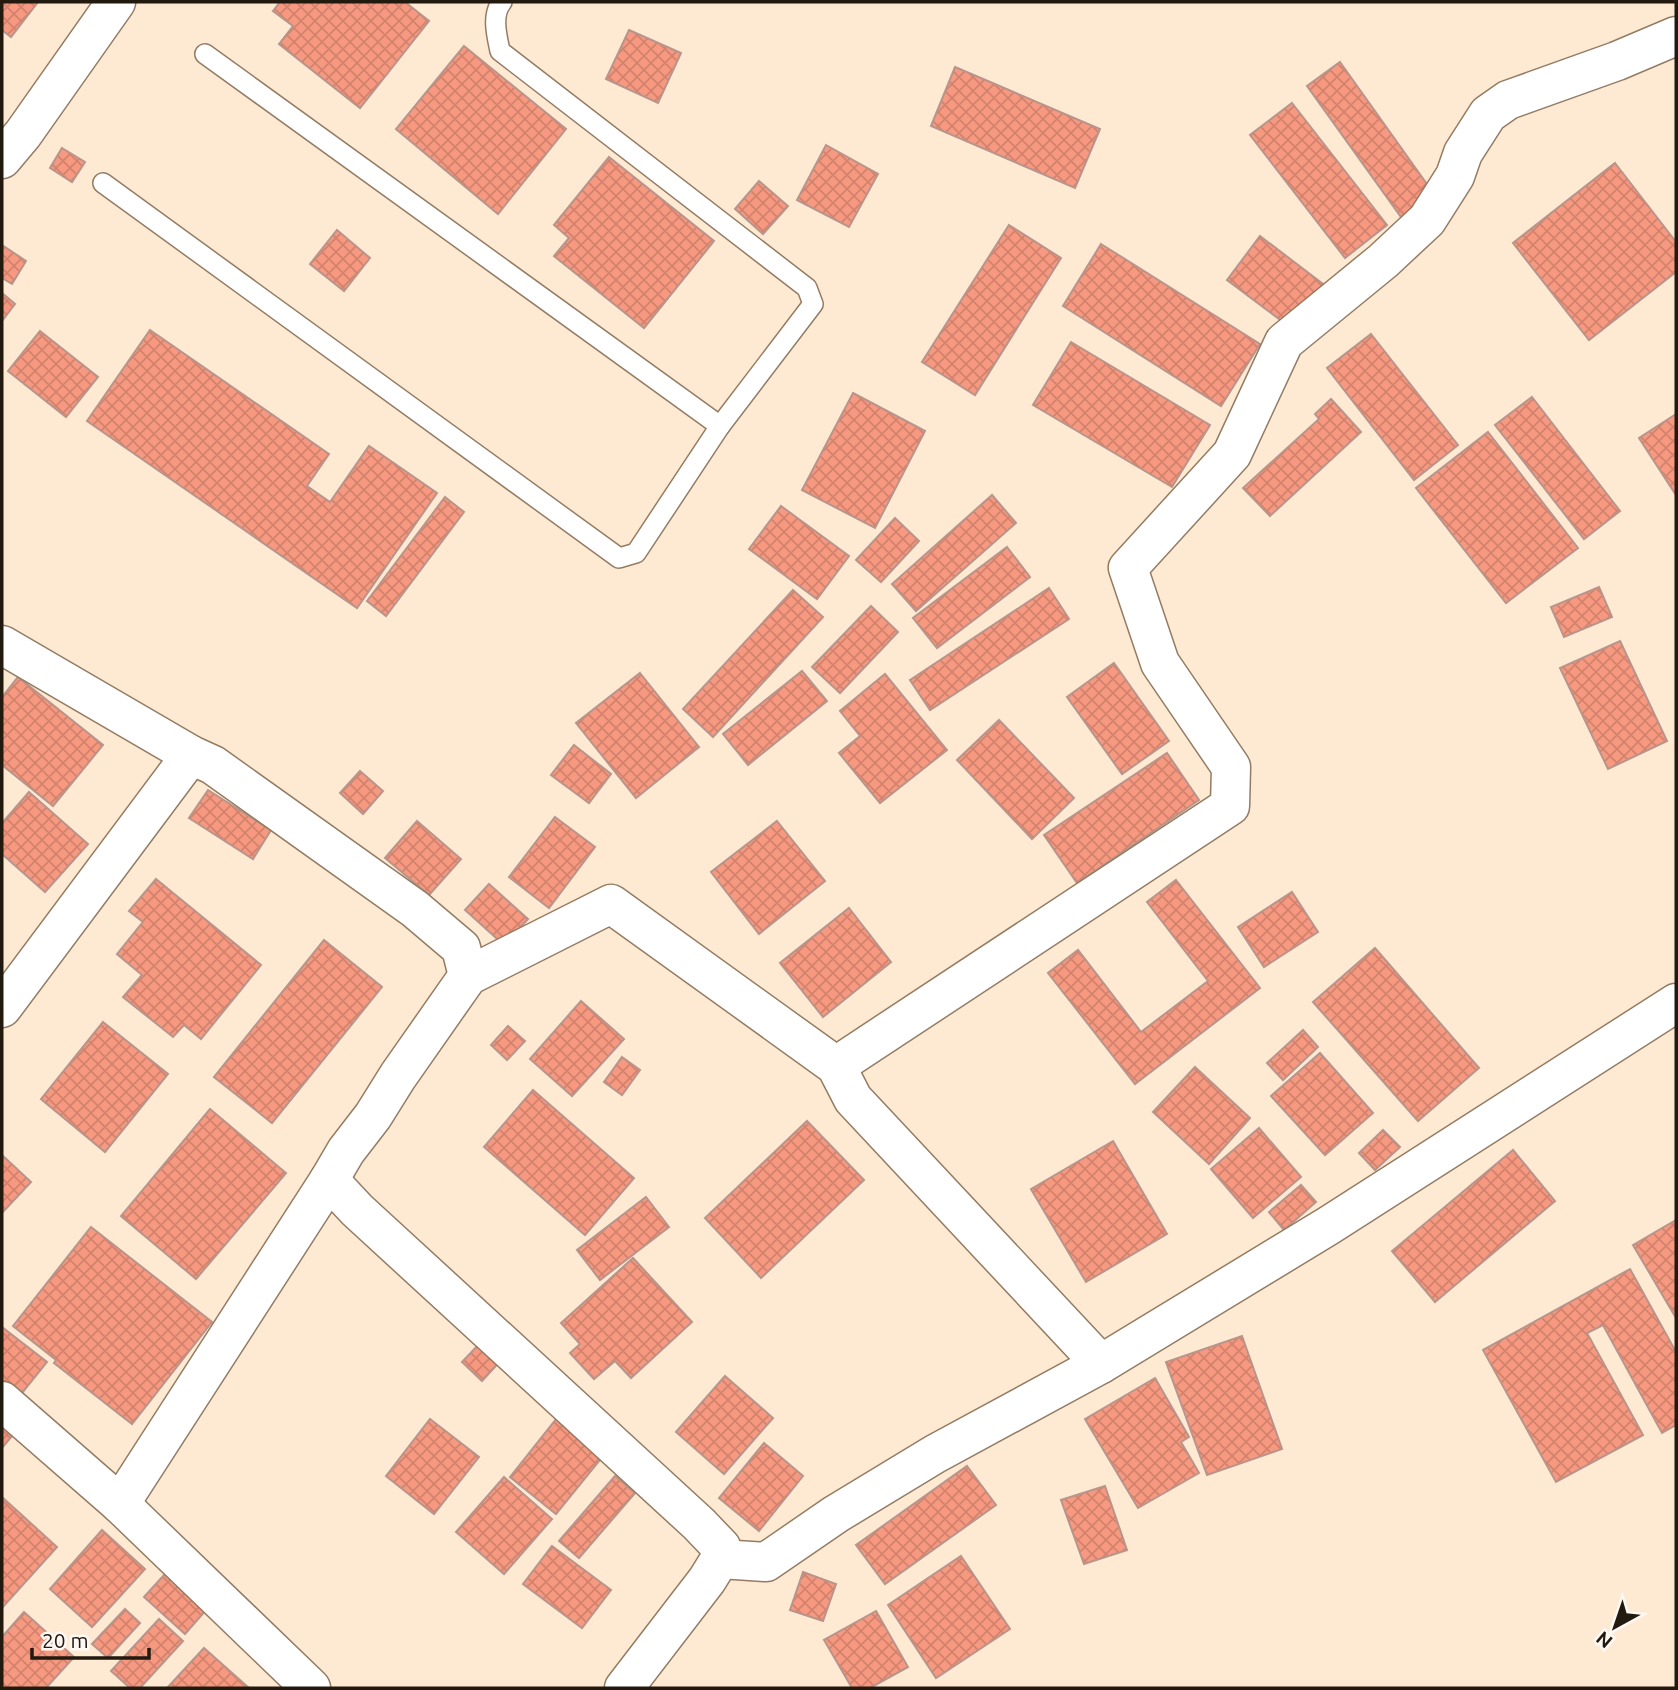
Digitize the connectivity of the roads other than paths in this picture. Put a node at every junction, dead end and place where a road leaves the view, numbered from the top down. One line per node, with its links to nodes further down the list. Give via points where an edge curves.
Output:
1 (116, 2): 5 (street)
2 (502, 2): 7 (lane, via 496,29 500,51 807,288 813,304)
3 (1676, 36): 13 (street, via 1508,100 1488,114 1427,219 1284,342 1232,454 1128,568 1160,663 1231,767 1230,806)
4 (205, 54): 7 (lane)
5 (2, 159)
6 (103, 183): 7 (lane, via 619,558 636,553)
7 (720, 426)
8 (2, 645): 9 (street)
9 (191, 755): 10 (street, via 213,765 415,909 461,948); 12 (street)
10 (468, 976): 13 (street, via 611,904); 14 (street)
11 (1676, 1003): 15 (street, via 1328,1226)
12 (2, 1008)
13 (836, 1066): 15 (street, via 853,1099)
14 (329, 1180): 17 (street); 18 (street, via 699,1524 721,1547)
15 (1101, 1364): 18 (street, via 935,1454 766,1562)
16 (2, 1401): 17 (street)
17 (120, 1504): 19 (street)
18 (720, 1559): 20 (street)
19 (311, 1688)
20 (624, 1688)

